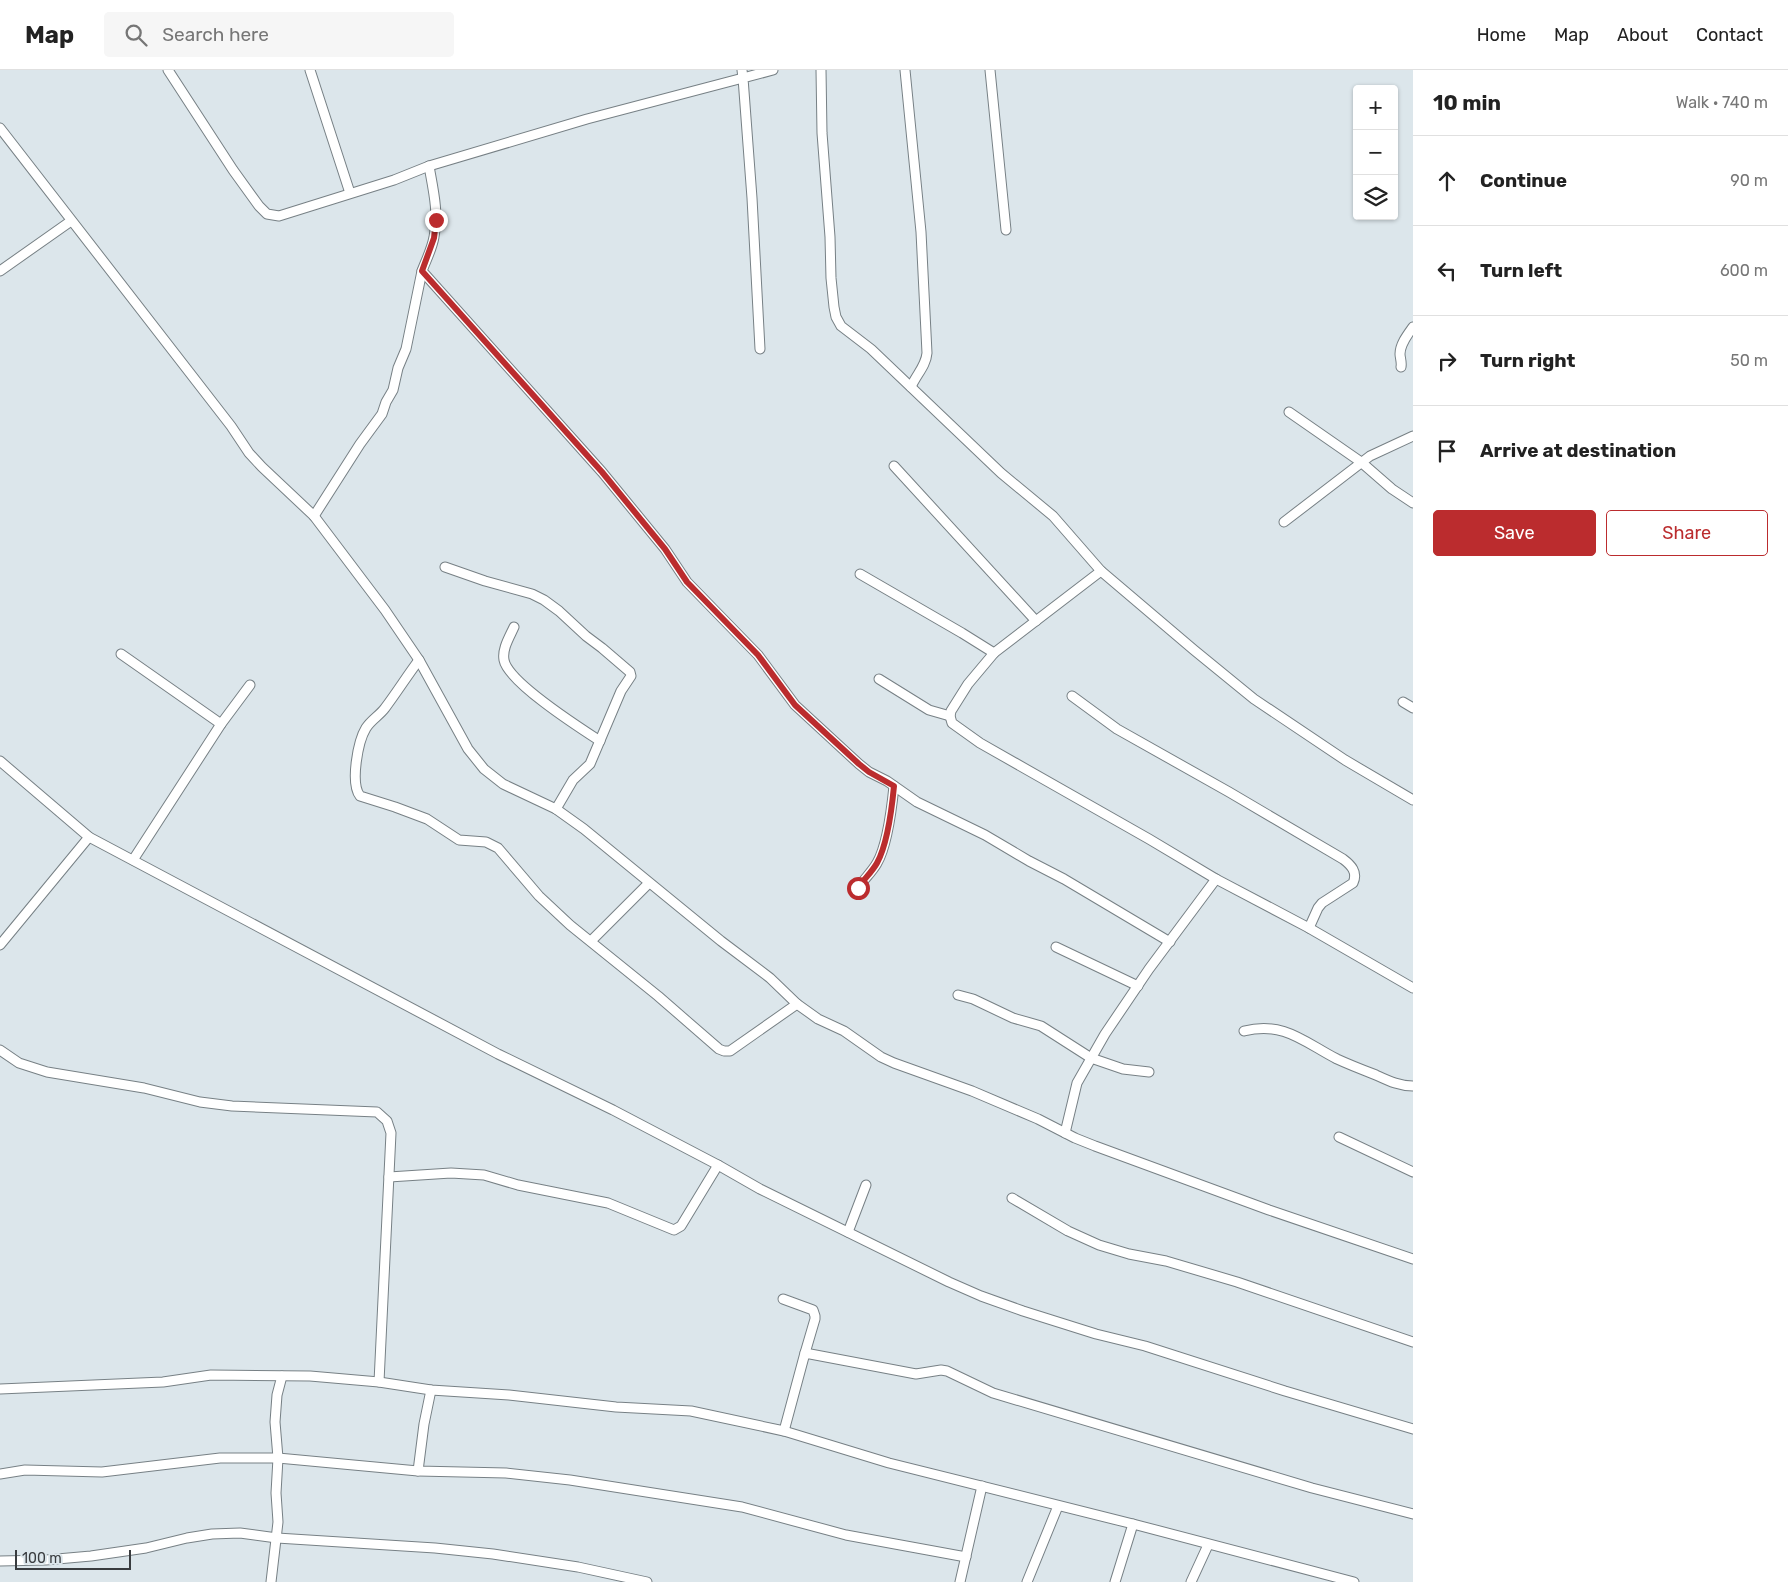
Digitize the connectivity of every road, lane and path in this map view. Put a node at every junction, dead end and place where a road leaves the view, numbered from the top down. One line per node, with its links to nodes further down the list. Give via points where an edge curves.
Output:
1 (168, 70): 10 (street, via 233,170 267,214 279,216)
2 (310, 70): 10 (street)
3 (773, 70): 7 (street)
4 (820, 70): 18 (street, via 836,317 844,329 871,349)
5 (905, 70): 18 (street, via 928,353)
6 (990, 70): 12 (street)
7 (743, 74): 9 (street); 16 (street)
8 (0, 128): 11 (street)
9 (429, 166): 10 (street); 14 (street, via 436,220 434,238)
10 (350, 193)
11 (71, 221): 13 (street); 24 (street, via 249,452)
12 (1006, 230)
13 (0, 271)
14 (422, 271): 24 (street, via 406,349 393,390 382,414); 43 (street, via 602,472 665,549 687,582 758,655 795,705 859,764)
15 (1413, 326): 17 (street, via 1401,348)
16 (760, 349)
17 (1402, 367)
18 (911, 387): 27 (street, via 1001,473 1053,516)
19 (1289, 412): 21 (street)
20 (1413, 436): 21 (street)
21 (1361, 462): 23 (street); 25 (street)
22 (894, 466): 29 (street)
23 (1413, 503)
24 (314, 516): 33 (street)
25 (1284, 522)
26 (445, 567): 41 (street, via 544,600 627,668 631,676 621,691)
27 (1101, 571): 29 (street); 44 (street, via 1254,699 1345,760)
28 (860, 574): 32 (street)
29 (1036, 621): 32 (street)
30 (514, 627): 41 (street, via 504,650 508,670 535,694)
31 (121, 654): 40 (street)
32 (994, 654): 39 (street, via 968,684)
33 (419, 660): 45 (street, via 468,748 484,769 503,784); 52 (street, via 363,733 356,766 358,794 427,819 459,840 493,844 540,896)
34 (879, 679): 39 (street, via 929,710)
35 (250, 685): 40 (street)
36 (1072, 696): 51 (street, via 1117,729 1350,864 1355,877 1353,882 1322,903)
37 (1403, 702): 38 (street)
38 (1413, 708)
39 (950, 716): 48 (street, via 952,723 980,743)
40 (221, 724): 47 (street)
41 (600, 741): 45 (street, via 590,764 573,780)
42 (0, 762): 46 (street)
43 (894, 786): 50 (street, via 891,815 880,855); 53 (street, via 917,802 1064,879)
44 (1413, 800)
45 (556, 809): 49 (street)
46 (89, 837): 47 (street); 54 (street)
47 (133, 860): 67 (street, via 498,1054)
48 (1216, 879): 51 (street); 53 (street)
49 (649, 882): 52 (street); 59 (street, via 770,978)
50 (858, 888)
51 (1309, 928): 57 (street)
52 (591, 941): 59 (street, via 724,1051 730,1051)
53 (1170, 942): 56 (street)
54 (0, 945)
55 (1056, 947): 56 (street)
56 (1138, 986): 62 (street)
57 (1413, 988)
58 (958, 995): 62 (street, via 1041,1026)
59 (796, 1004): 65 (street, via 894,1063 972,1090)
60 (1244, 1030): 64 (street, via 1259,1027 1277,1029 1338,1060 1397,1084)
61 (0, 1050): 69 (street, via 19,1063 47,1072 144,1088 200,1102 377,1112 387,1121 391,1133)
62 (1091, 1058): 63 (street, via 1124,1069); 65 (street, via 1077,1083)
63 (1149, 1072)
64 (1413, 1086)
65 (1065, 1133): 73 (street, via 1269,1210)
66 (1339, 1137): 68 (street)
67 (718, 1165): 69 (street, via 681,1226 674,1230 608,1203 518,1186 484,1175 451,1173); 72 (street)
68 (1413, 1172)
69 (388, 1177): 78 (street)
70 (866, 1185): 72 (street)
71 (1012, 1198): 75 (street, via 1068,1231 1100,1244 1237,1282)
72 (848, 1232): 81 (street, via 949,1282 1023,1311)
73 (1413, 1259)
74 (783, 1299): 76 (street, via 815,1313)
75 (1413, 1342)
76 (805, 1353): 82 (street); 88 (street, via 916,1374 947,1371 993,1393 1303,1485)
77 (282, 1376): 78 (street); 79 (street, via 211,1375 163,1382); 83 (street, via 275,1422)
78 (379, 1382): 80 (street)
79 (0, 1389)
80 (431, 1390): 82 (street, via 691,1412); 84 (street)
81 (1413, 1429)
82 (784, 1431): 86 (street)
83 (278, 1458): 84 (street); 85 (street, via 220,1458 102,1472 25,1470); 90 (street)
84 (418, 1471): 92 (street, via 506,1473 570,1480 742,1507 846,1535)
85 (0, 1474)
86 (982, 1486): 87 (street); 92 (street)
87 (1058, 1506): 89 (street); 98 (street)
88 (1413, 1514)
89 (1133, 1524): 91 (street); 99 (street)
90 (277, 1538): 93 (street, via 240,1533 212,1534 91,1556); 95 (street); 96 (street, via 435,1548 578,1567)
91 (1208, 1545): 94 (street); 100 (street)
92 (966, 1558): 97 (street)
93 (0, 1561)
94 (1348, 1581)
95 (271, 1582)
96 (647, 1582)
97 (960, 1582)
98 (1027, 1582)
99 (1114, 1582)
100 (1191, 1582)

